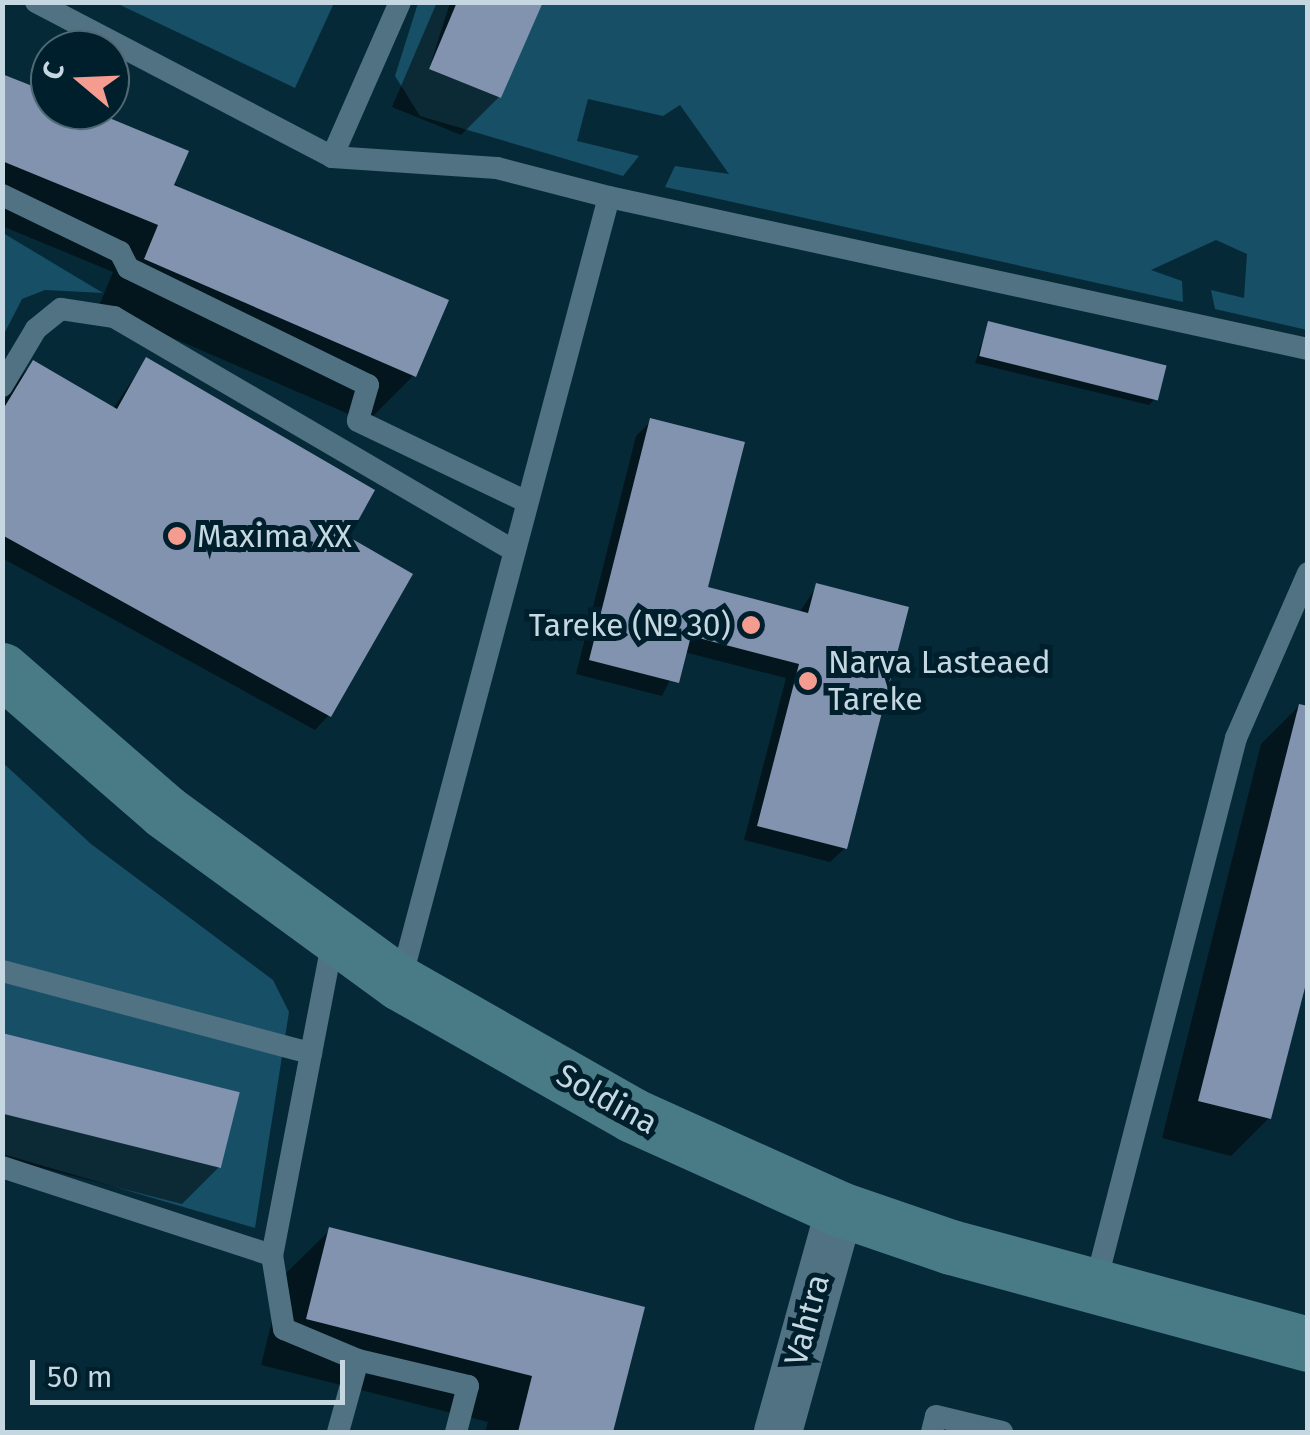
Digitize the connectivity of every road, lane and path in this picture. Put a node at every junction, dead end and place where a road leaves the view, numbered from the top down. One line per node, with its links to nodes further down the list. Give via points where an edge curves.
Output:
1 (36, 2): 3 (lane)
2 (400, 2): 3 (lane)
3 (332, 157): 5 (lane, via 497,168)
4 (2, 195): 8 (lane, via 120,252 128,268 368,385 358,421)
5 (609, 197): 6 (lane); 8 (lane)
6 (1308, 349)
7 (2, 386): 9 (lane, via 36,328 61,309 114,317)
8 (527, 502): 9 (lane)
9 (514, 551): 14 (lane)
10 (1308, 573): 19 (lane, via 1236,738)
11 (2, 670): 12 (street, Soldina, via 164,811)
12 (334, 932): 14 (street, Soldina); 15 (lane)
13 (2, 971): 15 (lane)
14 (400, 983): 17 (street, Soldina, via 649,1123)
15 (311, 1052): 18 (lane)
16 (2, 1166): 18 (lane)
17 (840, 1209): 19 (street, Soldina); 24 (street, Vahtra)
18 (272, 1255): 21 (lane, via 284,1328)
19 (1094, 1292): 20 (street, Soldina)
20 (1308, 1344)
21 (358, 1360): 22 (lane); 23 (lane, via 468,1386)
22 (338, 1432)
23 (456, 1432)
24 (778, 1432)
25 (932, 1432): 26 (lane, via 936,1416)
26 (1002, 1432)

